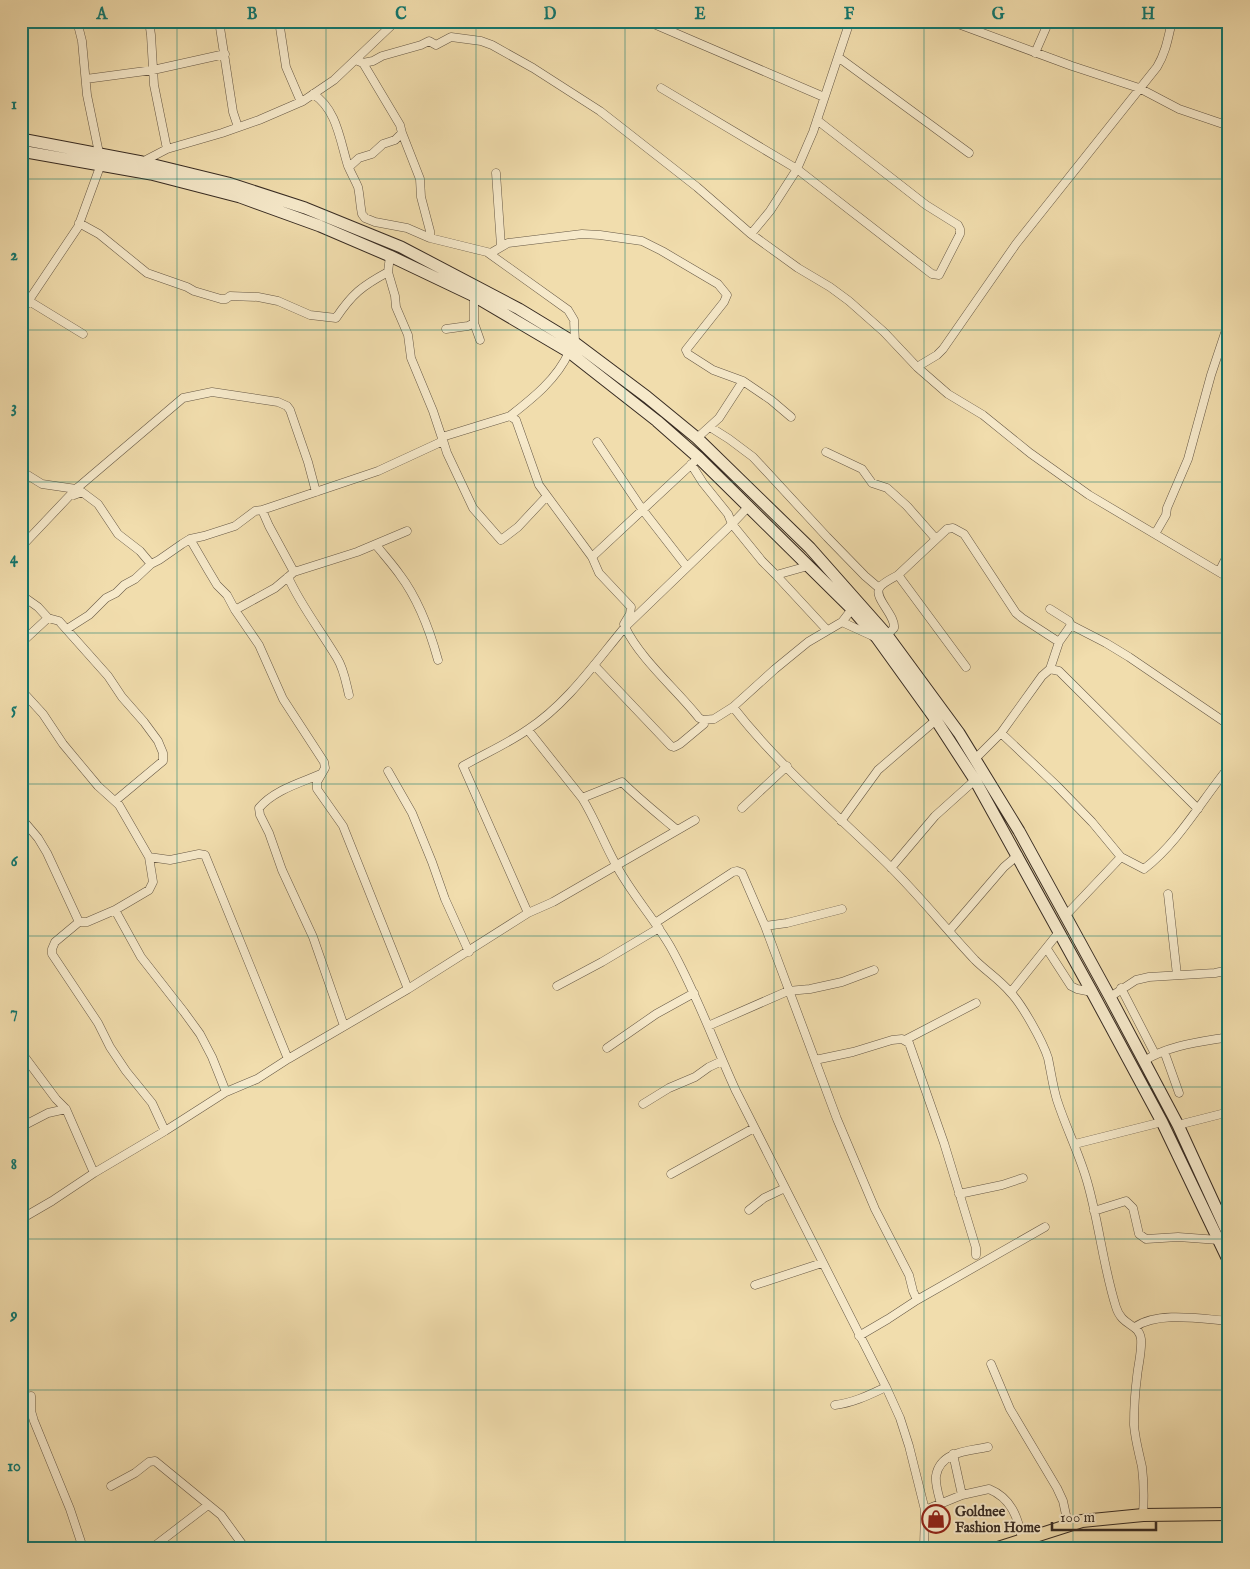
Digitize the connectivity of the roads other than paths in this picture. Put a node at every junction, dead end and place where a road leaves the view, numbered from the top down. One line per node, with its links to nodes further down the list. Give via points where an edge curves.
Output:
1 (77, 21): 16 (street)
2 (149, 21): 15 (street)
3 (219, 21): 12 (street)
4 (279, 21): 21 (street, via 286,67)
5 (396, 21): 14 (street)
6 (647, 21): 20 (street)
7 (950, 21): 11 (street)
8 (1049, 21): 11 (street)
9 (1172, 21): 18 (street, via 1163,56)
10 (848, 22): 13 (street)
11 (1035, 53): 18 (street)
12 (225, 54): 15 (street); 23 (street)
13 (838, 57): 20 (street); 29 (street)
14 (359, 61): 19 (street); 25 (street, via 400,124); 36 (street, via 373,61 428,41 436,45 451,37 492,45 600,111)
15 (153, 70): 16 (street); 27 (street)
16 (86, 78): 30 (street)
17 (662, 88): 33 (street)
18 (1139, 88): 24 (street, via 1179,108); 51 (street, via 1016,244 943,349)
19 (313, 94): 21 (street); 32 (street, via 326,105 342,141)
20 (824, 97): 22 (street)
21 (301, 102): 23 (street)
22 (817, 120): 33 (street); 33 (street, via 926,205 958,225 960,234 942,273 932,274)
23 (238, 126): 27 (street)
24 (1229, 126)
25 (402, 133): 32 (street); 37 (street, via 420,179)
26 (21, 139): 30 (main road)
27 (167, 149): 31 (street)
28 (21, 151): 30 (main road)
29 (969, 153)
30 (100, 159): 31 (main road); 35 (street); 40 (main road, via 240,197)
31 (142, 162): 50 (main road, via 288,202 401,247 519,309)
32 (348, 167): 37 (street, via 358,186 365,218 407,228)
33 (797, 169): 36 (street)
34 (496, 173): 38 (street)
35 (79, 223): 41 (street, via 99,234 154,276 221,299 250,296 278,301 310,315 336,318 348,300 365,285); 43 (street)
36 (751, 234): 51 (street, via 849,301)
37 (430, 238): 39 (street)
38 (501, 246): 39 (street); 52 (street, via 591,234 642,241 662,251 718,284 727,295 686,347 686,352 713,370)
39 (487, 252): 50 (street, via 568,310 574,320)
40 (390, 256): 41 (street); 42 (main road)
41 (388, 272): 56 (street, via 396,307 408,335 411,358)
42 (474, 296): 46 (street); 50 (main road)
43 (29, 301): 44 (street); 48 (street)
44 (21, 312)
45 (1229, 321): 71 (street, via 1188,459)
46 (474, 323): 47 (street); 49 (street)
47 (446, 329)
48 (83, 334)
49 (480, 340)
50 (572, 348): 53 (street, via 549,382); 57 (main road, via 647,397); 60 (main road, via 657,421)
51 (917, 367): 71 (street, via 948,394 983,415 1089,495)
52 (743, 381): 54 (street); 55 (street)
53 (510, 416): 56 (street); 64 (street, via 516,420 539,484)
54 (791, 417)
55 (710, 427): 57 (street); 86 (street, via 753,457)
56 (442, 437): 63 (street, via 443,441 384,468); 64 (street, via 473,508 501,540)
57 (697, 438): 97 (main road, via 810,548)
58 (597, 442): 67 (street)
59 (826, 452): 73 (street, via 862,469 872,483 887,488)
60 (695, 461): 66 (main road); 67 (street); 69 (street, via 703,483 728,514)
61 (21, 471): 62 (street, via 42,484)
62 (76, 489): 63 (street, via 183,398 212,392 287,406); 65 (street)
63 (316, 492): 68 (street)
64 (547, 496): 77 (street)
65 (70, 497): 75 (street); 78 (street, via 82,492 98,504 118,534)
66 (749, 506): 69 (street); 79 (main road)
67 (642, 509): 77 (street); 80 (street)
68 (262, 510): 72 (street, via 255,511 235,526); 82 (street)
69 (732, 524): 80 (street); 83 (street)
70 (406, 531): 74 (street)
71 (1155, 534): 81 (street)
72 (190, 539): 78 (street); 90 (street)
73 (936, 539): 84 (street); 98 (street, via 947,529 953,528 964,534 1016,613)
74 (376, 545): 82 (street); 100 (street, via 400,574 413,598 434,643)
75 (21, 547)
76 (1229, 552): 81 (street)
77 (592, 557): 94 (street, via 599,573 631,607)
78 (151, 564): 95 (street)
79 (808, 566): 83 (street); 88 (main road)
80 (687, 567): 94 (street)
81 (1219, 572): 85 (street)
82 (291, 575): 90 (street, via 275,588); 105 (street, via 343,670)
83 (776, 575): 96 (street)
84 (898, 575): 86 (street); 102 (street)
85 (1229, 578)
86 (879, 588): 97 (street, via 894,622 894,628)
87 (21, 595): 91 (street)
88 (852, 609): 92 (street); 97 (main road)
89 (1050, 609): 93 (street)
90 (235, 610): 116 (street, via 259,645 283,699 324,762)
91 (48, 618): 95 (street, via 59,621); 99 (street)
92 (842, 622): 96 (street); 97 (street)
93 (1071, 625): 98 (street); 109 (street, via 1129,657)
94 (625, 627): 101 (street); 107 (street, via 653,666)
95 (67, 629): 119 (street, via 144,722 163,753 164,759 160,764)
96 (827, 630): 106 (street, via 775,668)
97 (882, 637): 108 (main road); 112 (main road, via 959,733)
98 (1059, 642): 103 (street)
99 (21, 643)
100 (438, 660)
101 (594, 665): 107 (street, via 671,746 680,744 704,724); 110 (street, via 558,705)
102 (966, 667)
103 (1050, 669): 111 (street); 121 (street, via 1062,673)
104 (21, 690): 119 (street, via 98,786)
105 (349, 695)
106 (733, 707): 107 (street, via 714,719); 113 (street)
107 (703, 720)
108 (936, 720): 117 (main road); 124 (street, via 878,770)
109 (1229, 725)
110 (528, 730): 118 (street); 134 (street, via 463,768)
111 (1000, 733): 112 (street); 128 (street, via 1057,786)
112 (975, 759): 135 (main road)
113 (787, 766): 120 (street); 124 (street)
114 (1229, 767): 121 (street)
115 (388, 770): 142 (street, via 412,813)
116 (321, 774): 148 (street, via 317,789 343,826); 155 (street, via 282,791 263,804 260,815 313,937)
117 (975, 780): 126 (main road); 130 (street, via 935,816)
118 (582, 798): 125 (street, via 622,782); 129 (street)
119 (115, 801): 127 (street)
120 (742, 808)
121 (1198, 809): 128 (street, via 1144,869)
122 (21, 818): 136 (street, via 47,853)
123 (695, 820): 125 (street)
124 (841, 821): 130 (street)
125 (676, 830): 129 (street)
126 (1018, 855): 139 (street); 140 (main road)
127 (149, 857): 133 (street, via 152,886 141,896); 163 (street, via 170,860 205,855)
128 (1121, 857): 135 (street)
129 (616, 865): 134 (street); 137 (street)
130 (891, 868): 139 (street)
131 (1168, 894): 145 (street)
132 (842, 909): 138 (street)
133 (114, 910): 136 (street, via 87,922); 167 (street, via 141,957 200,1034)
134 (528, 914): 142 (street)
135 (1066, 915): 153 (main road)
136 (79, 922): 176 (street, via 55,942 52,954 98,1023 110,1047 152,1104)
137 (657, 925): 138 (street, via 737,871 742,873); 146 (street, via 602,962); 152 (street)
138 (765, 926): 149 (street)
139 (949, 931): 150 (street)
140 (1059, 932): 141 (street); 151 (main road)
141 (1047, 949): 150 (street); 151 (street, via 1071,986)
142 (469, 952): 148 (street)
143 (874, 970): 149 (street, via 842,982)
144 (1229, 970): 145 (street)
145 (1177, 975): 147 (street, via 1136,980)
146 (557, 986)
147 (1121, 988): 153 (street); 162 (street)
148 (408, 989): 155 (street)
149 (788, 991): 156 (street); 164 (street)
150 (1011, 992): 177 (street, via 1047,1055 1058,1104)
151 (1092, 992): 172 (main road)
152 (694, 993): 156 (street); 159 (street, via 656,1014)
153 (1110, 997): 166 (main road)
154 (976, 1003): 158 (street)
155 (344, 1026): 163 (street)
156 (708, 1026): 165 (street)
157 (1229, 1038): 160 (street, via 1181,1045)
158 (905, 1040): 164 (street, via 892,1040); 182 (street, via 909,1043)
159 (607, 1048)
160 (1164, 1051): 162 (street); 168 (street)
161 (21, 1052): 170 (street)
162 (1155, 1054): 166 (street)
163 (288, 1059): 167 (street, via 257,1079)
164 (815, 1060): 192 (street, via 867,1191 909,1275)
165 (722, 1061): 169 (street); 175 (street)
166 (1144, 1061): 173 (main road)
167 (226, 1092): 176 (street)
168 (1179, 1093)
169 (643, 1104)
170 (66, 1108): 174 (street); 178 (street)
171 (1229, 1112): 173 (street)
172 (1162, 1122): 177 (street); 187 (main road)
173 (1178, 1125): 187 (main road)
174 (21, 1127)
175 (754, 1128): 179 (street); 181 (street)
176 (165, 1131): 178 (street)
177 (1075, 1144): 184 (street)
178 (94, 1172): 185 (street)
179 (672, 1174)
180 (1023, 1178): 182 (street)
181 (785, 1188): 183 (street); 190 (street)
182 (959, 1194): 188 (street)
183 (749, 1210)
184 (1094, 1211): 187 (street, via 1126,1201 1133,1208 1139,1234 1146,1239); 194 (street, via 1106,1273 1119,1317)
185 (21, 1218)
186 (1045, 1227): 192 (street)
187 (1224, 1238): 189 (main road)
188 (976, 1255)
189 (1229, 1262)
190 (822, 1263): 191 (street); 195 (street)
191 (756, 1286)
192 (917, 1300): 195 (street)
193 (1229, 1321): 194 (street, via 1160,1317)
194 (1134, 1327): 208 (street, via 1141,1338 1134,1423 1142,1469)
195 (859, 1336): 197 (street)
196 (991, 1364): 209 (street, via 1010,1408 1057,1488)
197 (886, 1386): 199 (street, via 870,1395); 206 (street, via 909,1446)
198 (31, 1396): 211 (street, via 34,1421)
199 (835, 1405)
200 (988, 1447): 201 (street)
201 (953, 1454): 203 (street); 204 (street, via 941,1464 936,1476)
202 (111, 1486): 205 (street, via 155,1461)
203 (962, 1495): 204 (street); 210 (street, via 989,1489 999,1494 1017,1516)
204 (941, 1504): 206 (street)
205 (208, 1505): 212 (street); 213 (street, via 221,1515)
206 (925, 1510): 214 (street)
207 (1227, 1513): 208 (main road)
208 (1144, 1515): 209 (main road)
209 (1068, 1524): 210 (main road)
210 (1022, 1539): 215 (main road)
211 (83, 1548)
212 (152, 1548)
213 (245, 1548)
214 (924, 1548)
215 (998, 1548)

